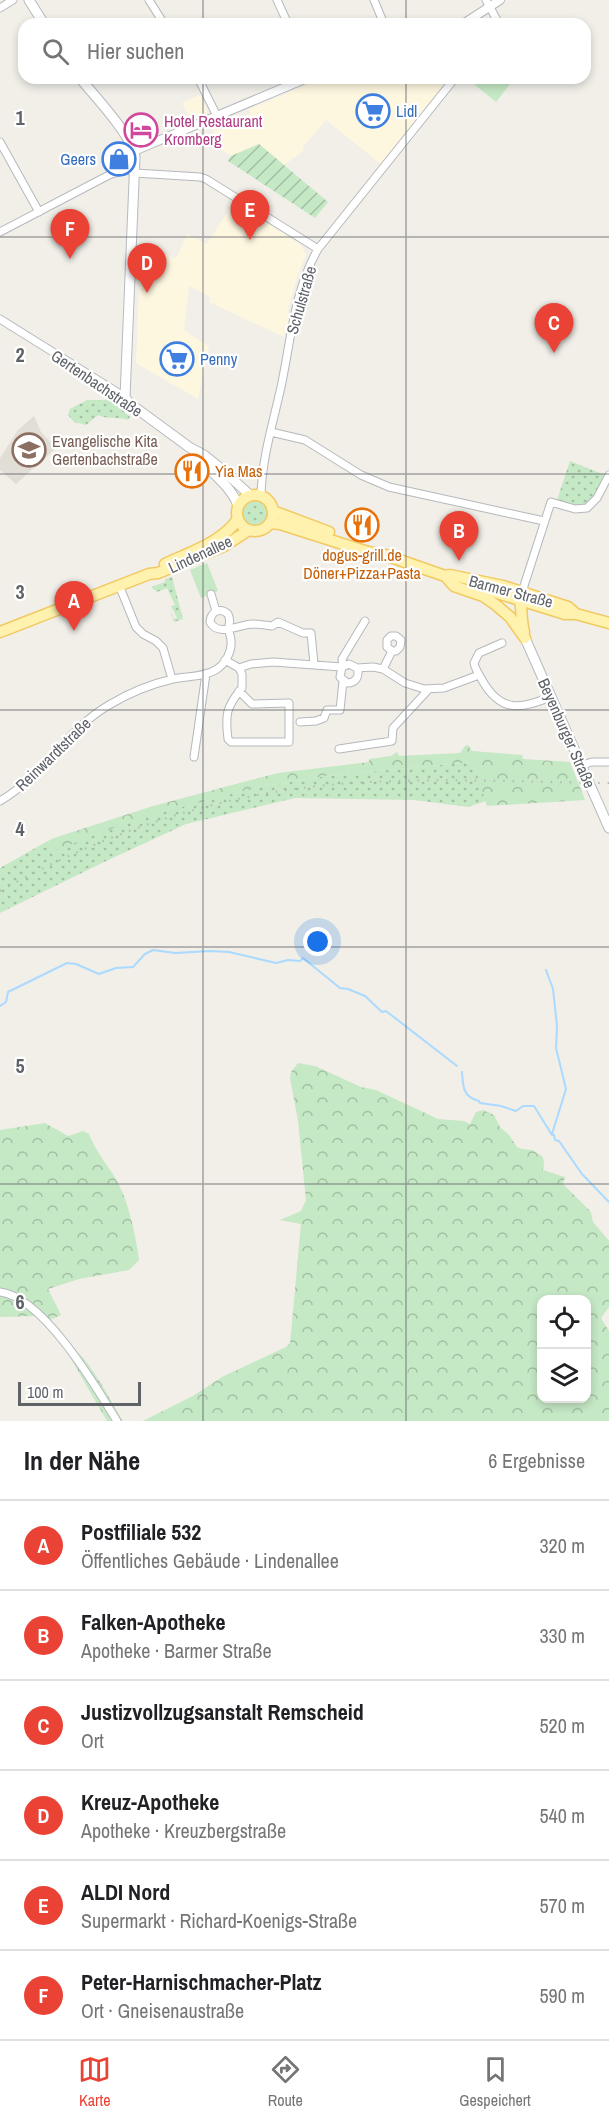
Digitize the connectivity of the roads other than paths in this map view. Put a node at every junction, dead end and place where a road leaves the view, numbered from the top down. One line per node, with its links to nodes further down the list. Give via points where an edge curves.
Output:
1 (13, 0): 8 (street)
2 (29, 0): 9 (main road)
3 (149, 0): 10 (street)
4 (277, 0): 11 (street)
5 (374, 0): 12 (street)
6 (500, 0): 7 (street)
7 (488, 3): 13 (street); 14 (street)
8 (0, 8)
9 (40, 18)
10 (160, 18)
11 (285, 18)
12 (382, 18)
13 (470, 18)
14 (496, 18)
15 (85, 84): 21 (main road)
16 (201, 84): 19 (street)
17 (294, 84): 19 (street)
18 (450, 84): 25 (street, Schulstraße)
19 (218, 118): 21 (street)
20 (0, 142): 23 (street)
21 (134, 151): 22 (main road)
22 (135, 171): 23 (street, via 109,175); 25 (street, via 206,179); 27 (main road)
23 (39, 212): 24 (street)
24 (0, 232)
25 (318, 249): 28 (street, Schulstraße, via 299,296)
26 (0, 319): 27 (street, Gertenbachstraße)
27 (125, 397): 29 (main road, Gertenbachstraße)
28 (271, 432): 31 (street, Schulstraße); 35 (street, via 304,440 361,476 389,487)
29 (193, 450): 31 (main road, Gertenbachstraße); 32 (main road, Gertenbachstraße)
30 (609, 475): 35 (street, via 587,508 550,502)
31 (255, 495): 32 (main road); 33 (main road, via 270,503)
32 (238, 505): 34 (main road)
33 (273, 511): 36 (main road); 38 (main road, Barmer Straße)
34 (238, 519): 37 (main road); 39 (main road, Lindenallee, via 220,537)
35 (544, 521): 43 (street)
36 (270, 523): 37 (main road, via 259,530); 38 (main road, Barmer Straße)
37 (249, 530): 39 (main road, Lindenallee, via 217,550)
38 (385, 555): 40 (main road, Barmer Straße)
39 (149, 574): 41 (main road, Lindenallee)
40 (447, 578): 43 (main road, Barmer Straße); 46 (main road, via 454,586 483,596)
41 (119, 585): 49 (main road, Lindenallee); 61 (street, via 136,627 163,648)
42 (211, 594): 44 (street)
43 (521, 596): 46 (main road, via 513,609); 47 (main road, Barmer Straße, via 568,607 576,614); 50 (main road)
44 (216, 611): 48 (street, via 228,614); 48 (street, via 211,618 212,626 220,630)
45 (366, 621): 55 (street, via 342,659)
46 (515, 624): 50 (main road)
47 (609, 624)
48 (229, 628): 53 (street, via 231,648); 54 (street, via 272,626 278,622 310,633)
49 (0, 632)
50 (525, 638): 65 (main road, Beyenburger Straße)
51 (502, 643): 60 (street, via 478,653 474,663)
52 (392, 651): 58 (street)
53 (225, 660): 56 (street); 59 (street, Reinwardtstraße, via 218,669)
54 (314, 664): 55 (street); 56 (street, via 272,662)
55 (342, 666): 57 (street, via 352,664); 62 (street)
56 (239, 668): 64 (street)
57 (357, 668): 58 (street); 62 (street, via 356,680)
58 (383, 669): 63 (street, via 413,687)
59 (206, 674): 61 (street, Reinwardtstraße); 68 (street)
60 (479, 675): 63 (street, via 444,688); 65 (street, via 492,696 508,705 529,705)
61 (172, 679): 71 (street, Reinwardtstraße, via 135,692 91,717 69,735 32,778)
62 (343, 681): 66 (street, via 340,710 327,710 324,718)
63 (429, 689): 67 (street, via 393,728 392,741)
64 (239, 691): 64 (street, via 227,712 228,739 290,742 289,703 252,704)
65 (550, 697): 70 (main road, Beyenburger Straße)
66 (300, 722)
67 (339, 749)
68 (194, 757)
69 (609, 762): 70 (street)
70 (582, 765): 72 (main road, Beyenburger Straße)
71 (0, 801)
72 (609, 828)
73 (0, 1292): 74 (street, via 20,1300 46,1320)
74 (117, 1421)

